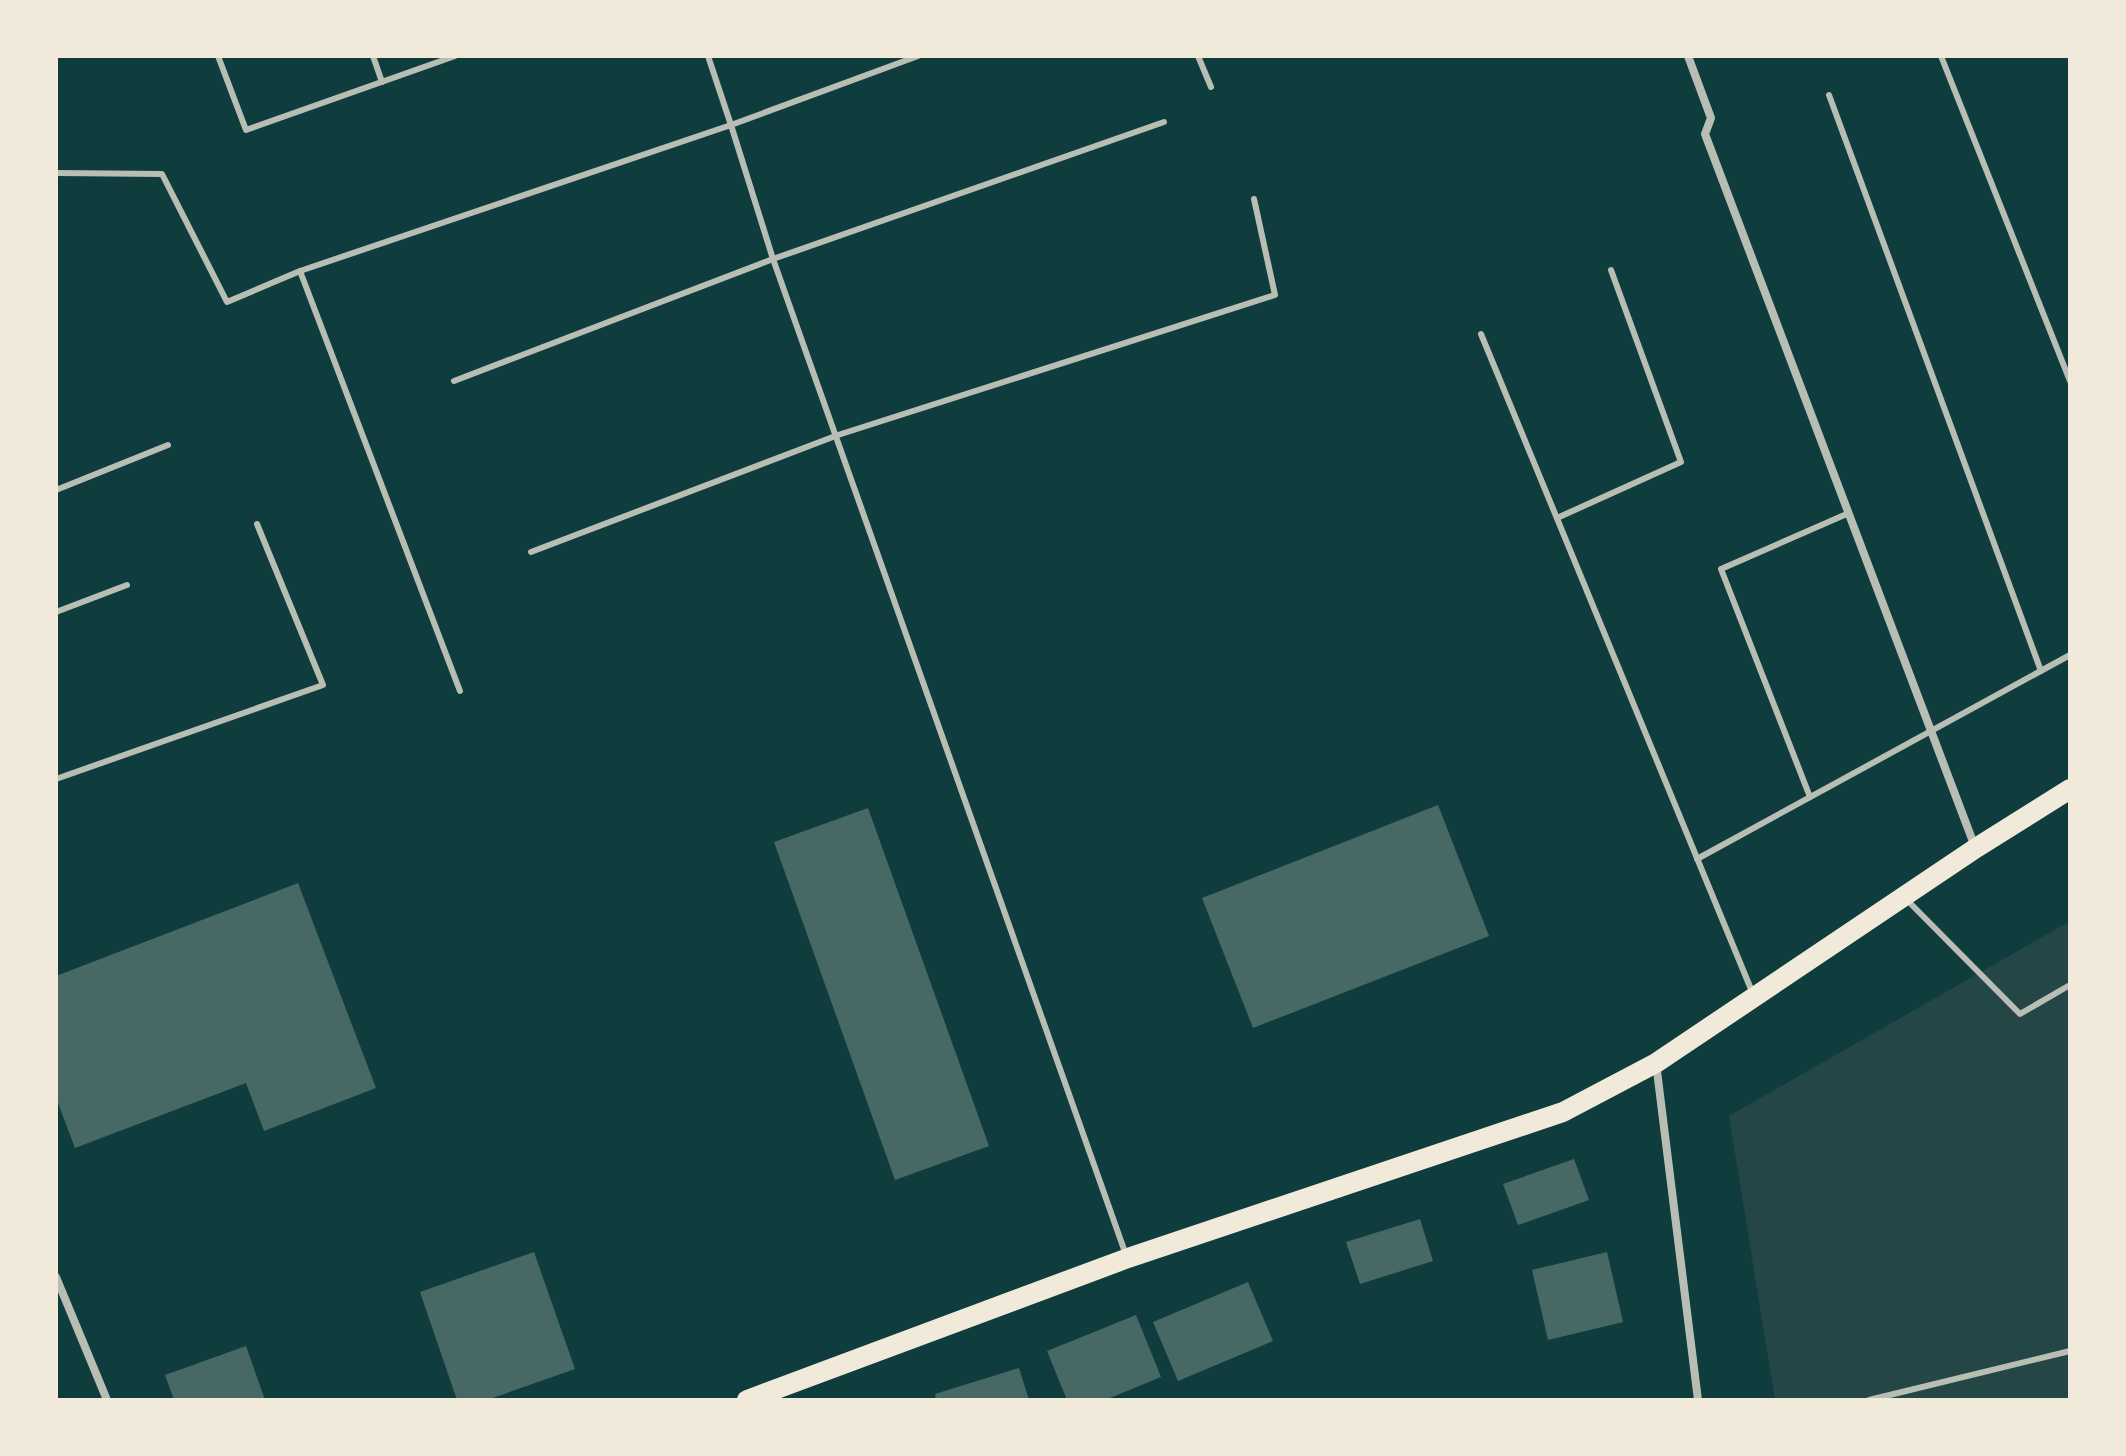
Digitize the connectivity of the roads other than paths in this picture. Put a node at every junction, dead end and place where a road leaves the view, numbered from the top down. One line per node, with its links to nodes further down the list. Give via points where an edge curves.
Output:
1 (218, 56): 9 (lane, via 246,130)
2 (373, 56): 9 (lane)
3 (455, 56): 9 (lane)
4 (708, 56): 13 (lane)
5 (918, 56): 13 (lane)
6 (1198, 56): 10 (lane)
7 (1688, 56): 25 (street, via 1711,118 1705,134)
8 (1941, 56): 21 (lane)
9 (382, 82)
10 (1211, 87)
11 (1829, 95): 32 (lane)
12 (1164, 122): 16 (lane)
13 (731, 125): 16 (lane); 18 (lane)
14 (56, 173): 18 (lane, via 162,174 227,302)
15 (1254, 199): 22 (lane, via 1275,295)
16 (773, 259): 20 (lane); 22 (lane)
17 (1611, 270): 26 (lane, via 1681,462)
18 (300, 271): 33 (lane)
19 (1481, 334): 26 (lane)
20 (454, 381)
21 (2070, 381)
22 (838, 435): 28 (lane); 44 (lane)
23 (168, 445): 24 (lane)
24 (56, 490)
25 (1849, 513): 34 (street); 37 (lane, via 1721,569)
26 (1557, 518): 39 (lane)
27 (257, 524): 35 (lane, via 323,685)
28 (531, 552)
29 (127, 585): 30 (lane)
30 (56, 612)
31 (2070, 655): 32 (lane)
32 (2041, 671): 34 (lane)
33 (460, 691)
34 (1931, 730): 37 (lane); 38 (street)
35 (56, 779)
36 (2070, 789): 38 (main road)
37 (1810, 797): 39 (lane)
38 (1976, 848): 40 (main road)
39 (1697, 859): 42 (lane)
40 (1903, 897): 41 (lane, via 2020,1014); 42 (main road)
41 (2070, 985)
42 (1754, 997): 43 (main road)
43 (1656, 1063): 44 (main road, via 1563,1112); 49 (street)
44 (1128, 1258): 48 (main road)
45 (56, 1277): 47 (street)
46 (2070, 1351): 50 (lane)
47 (107, 1400)
48 (747, 1400)
49 (1698, 1400)
50 (1869, 1400)

